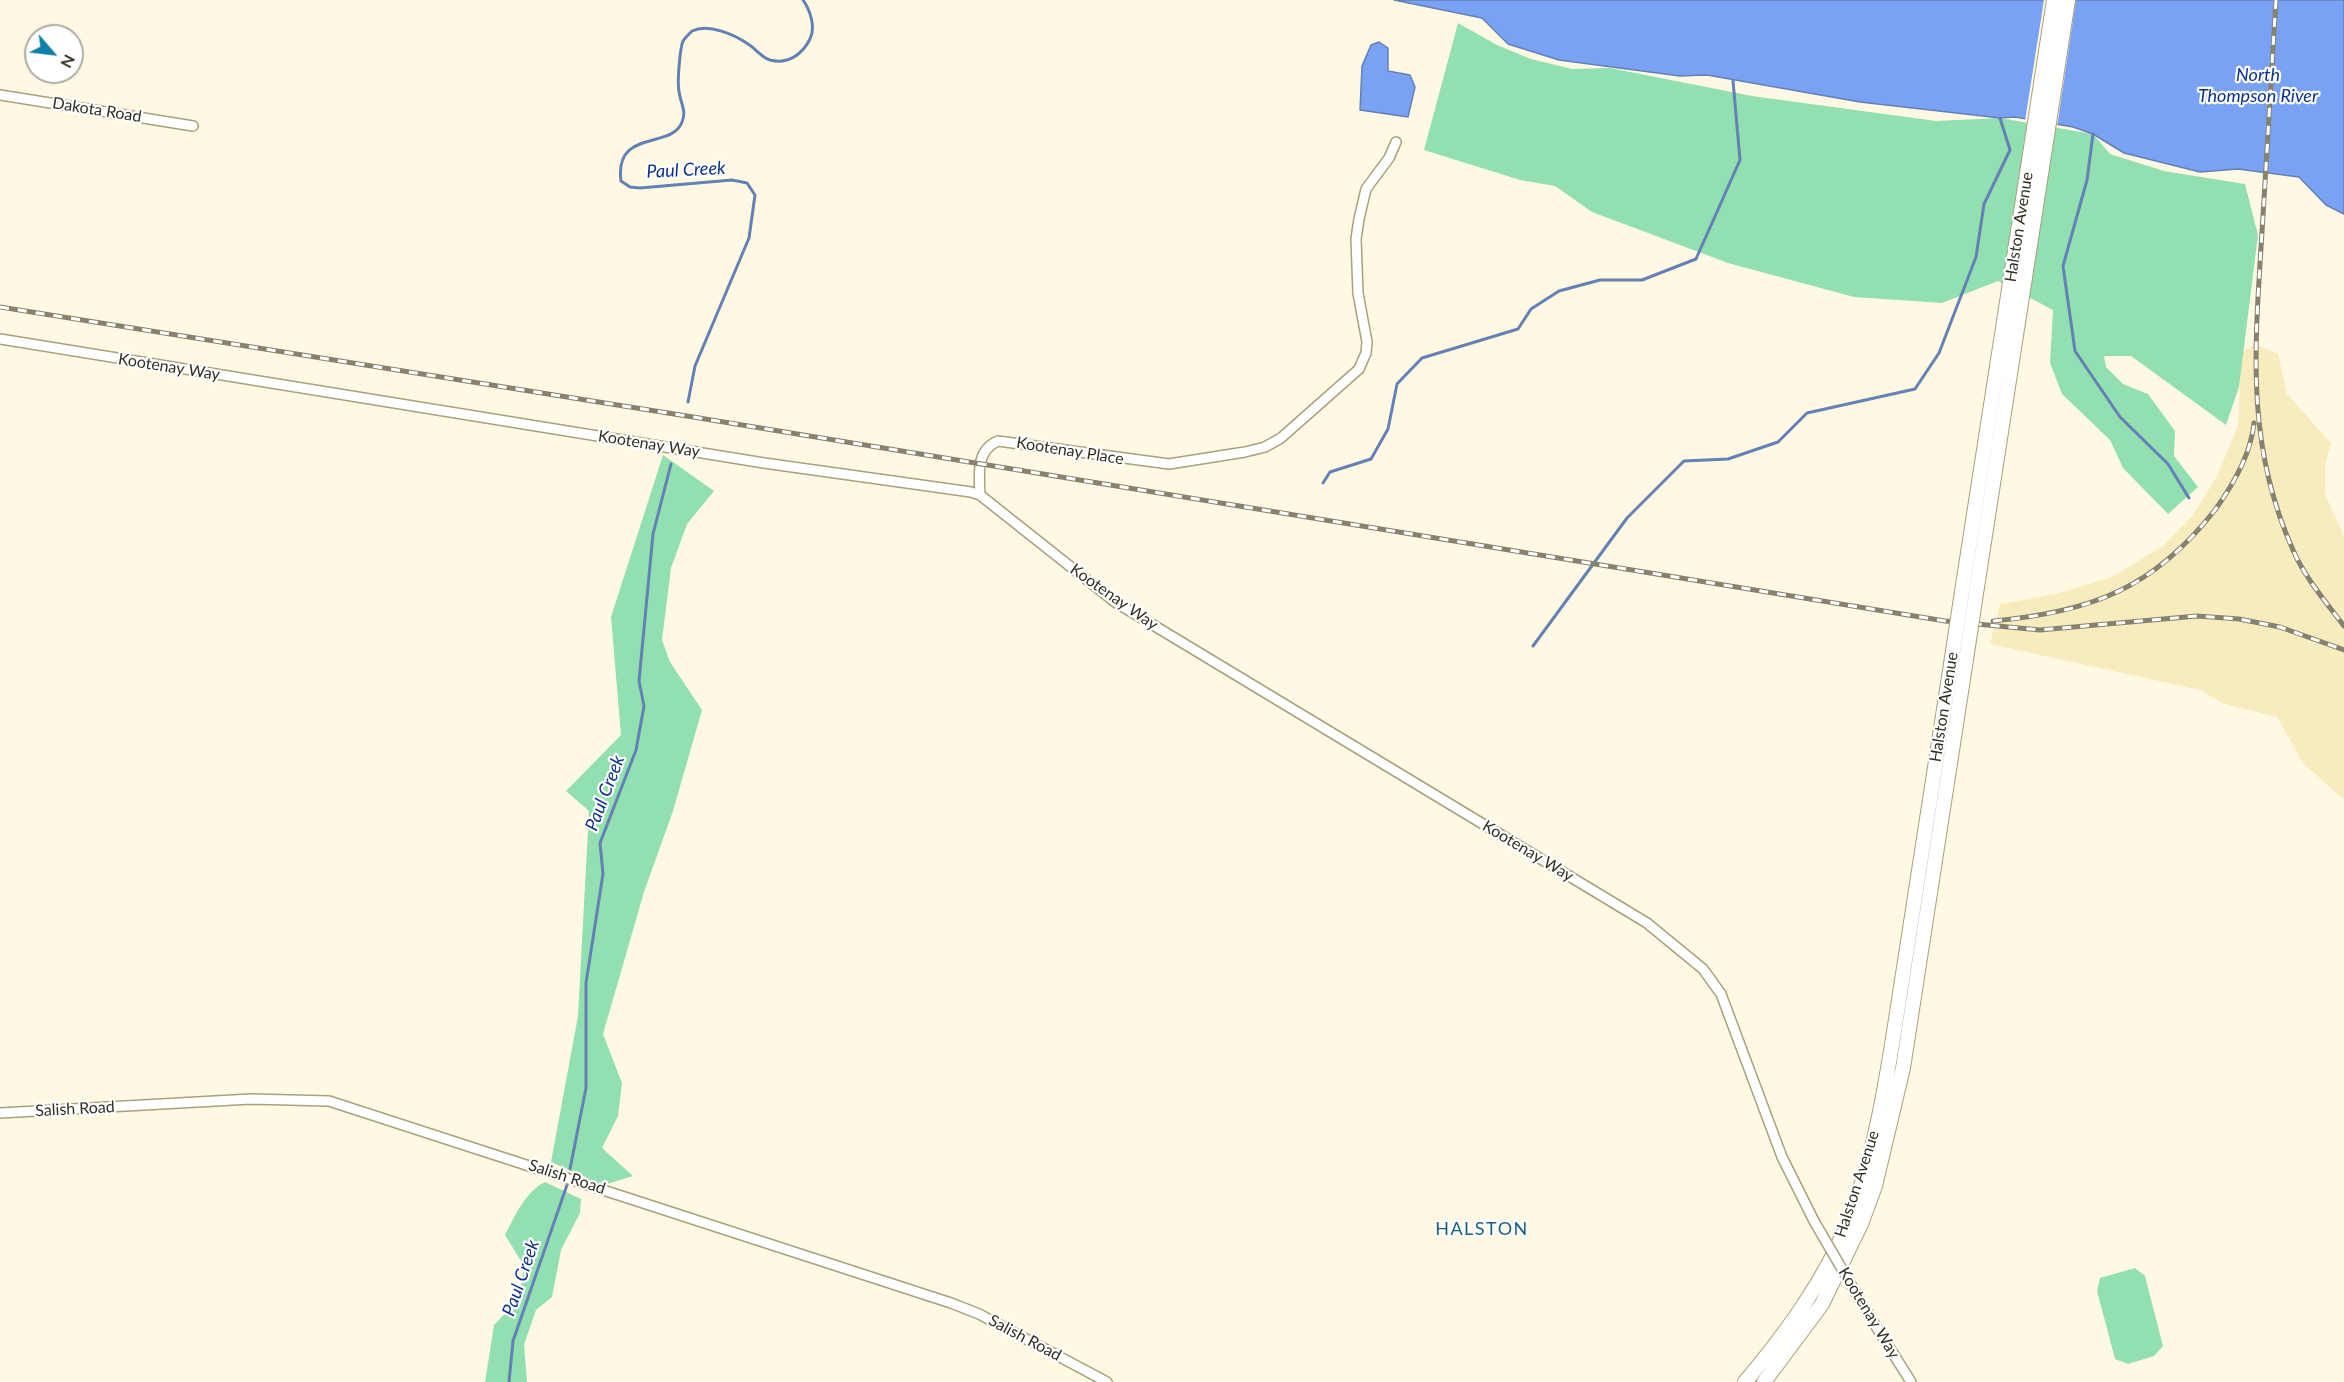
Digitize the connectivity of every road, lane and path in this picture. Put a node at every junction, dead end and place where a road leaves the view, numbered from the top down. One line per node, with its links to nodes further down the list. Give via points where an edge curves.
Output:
1 (2054, 0): 6 (main road, Halston Avenue)
2 (2068, 0): 6 (main road, Halston Avenue)
3 (0, 95): 4 (street, Dakota Road)
4 (193, 126)
5 (1396, 142): 8 (street, Kootenay Place, via 1366,189 1359,219 1358,293 1367,342 1359,369 1295,428 1265,447 1169,464 998,441 990,444 982,455)
6 (2009, 336): 9 (main road, Halston Avenue, bridge)
7 (0, 339): 8 (street, Kootenay Way)
8 (980, 495): 14 (street, Kootenay Way, bridge, via 1115,602 1676,944 1702,969 1720,994 1782,1158 1814,1221)
9 (1958, 665): 12 (main road, Halston Avenue, via 1889,1063 1863,1177 1850,1218 1810,1296); 13 (main road, Halston Avenue, via 1903,1068 1875,1186 1857,1234 1822,1304)
10 (0, 1113): 11 (street, Salish Road, via 251,1099 328,1101 951,1302)
11 (1107, 1382)
12 (1745, 1382)
13 (1764, 1382)
14 (1911, 1382)

